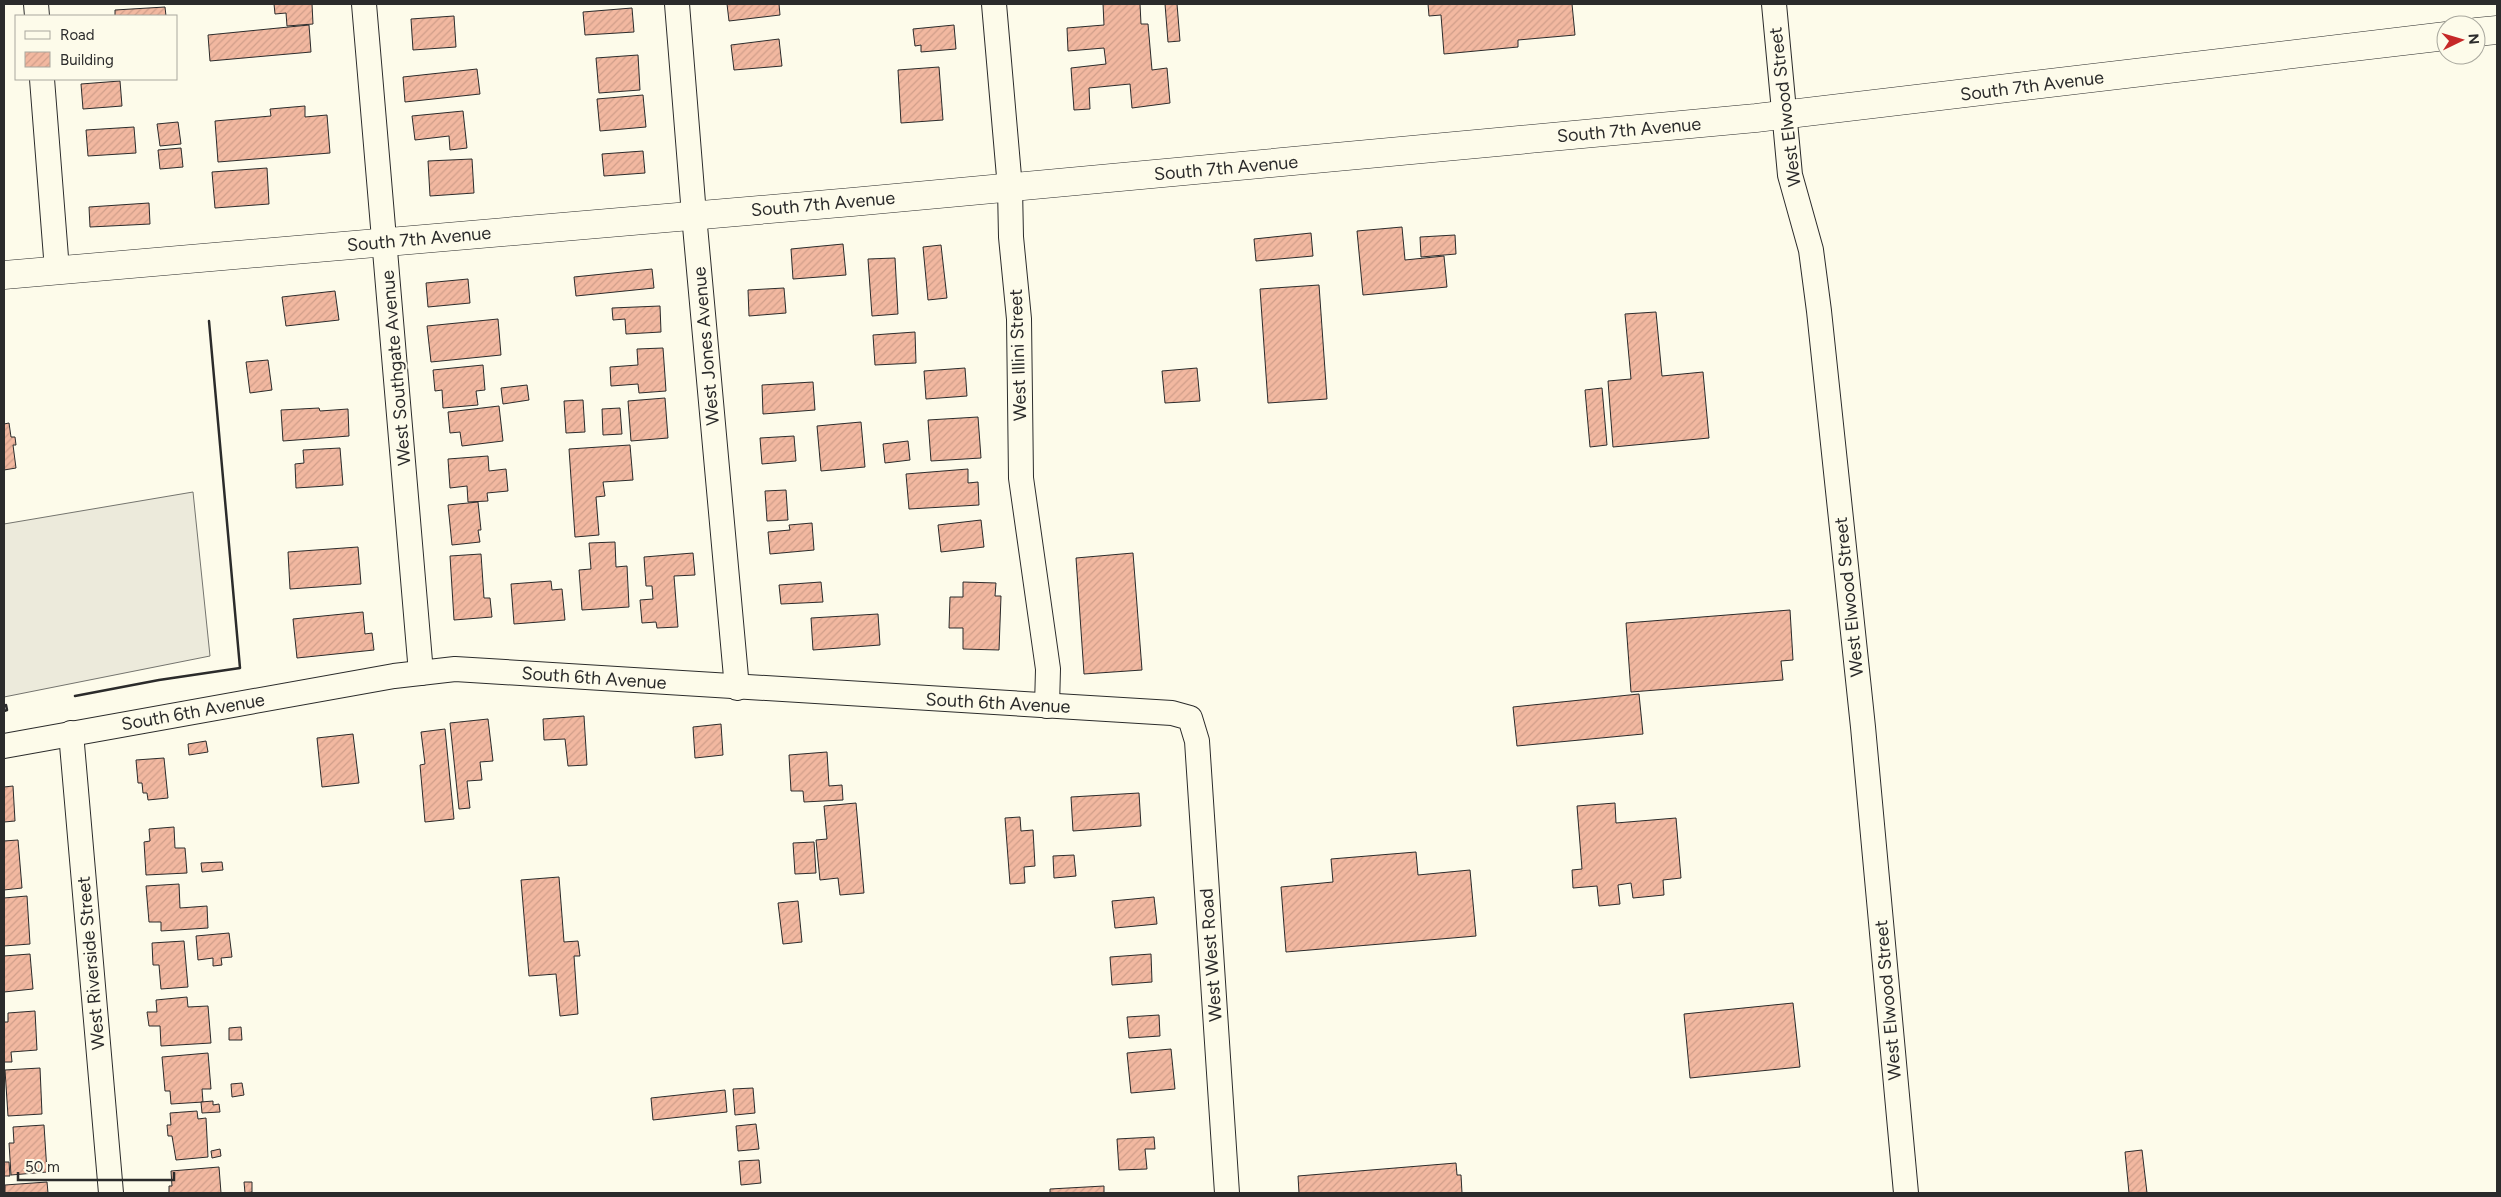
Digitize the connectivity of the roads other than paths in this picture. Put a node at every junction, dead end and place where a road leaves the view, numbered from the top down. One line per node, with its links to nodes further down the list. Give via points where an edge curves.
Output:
1 (364, 4): 10 (street, West Southgate Avenue)
2 (677, 4): 9 (street, West Jones Avenue)
3 (994, 4): 8 (street, West Illini Street)
4 (1774, 4): 7 (street, West Elwood Street)
5 (2436, 37): 7 (main road, South 7th Avenue)
6 (42, 80): 11 (street)
7 (1783, 115): 8 (main road, South 7th Avenue); 21 (street, West Elwood Street, via 1790,175 1811,250 1819,310 1863,727)
8 (1010, 188): 9 (main road, South 7th Avenue); 15 (street, West Illini Street, via 1019,319 1021,478 1048,669)
9 (694, 215): 10 (main road, South 7th Avenue); 14 (street, West Jones Avenue)
10 (385, 242): 11 (main road, South 7th Avenue); 13 (street, West Southgate Avenue)
11 (57, 270): 12 (main road, South 7th Avenue)
12 (4, 275)
13 (421, 673): 14 (street, South 6th Avenue, via 455,669); 17 (street, South 6th Avenue)
14 (737, 688): 15 (street, South 6th Avenue)
15 (1047, 706): 16 (street, South 6th Avenue, via 1172,713)
16 (1190, 718): 20 (street, West West Road, via 1196,740)
17 (71, 733): 18 (street, South 6th Avenue); 19 (street, West Riverside Street)
18 (4, 746)
19 (111, 1193)
20 (1227, 1193)
21 (1906, 1193)

